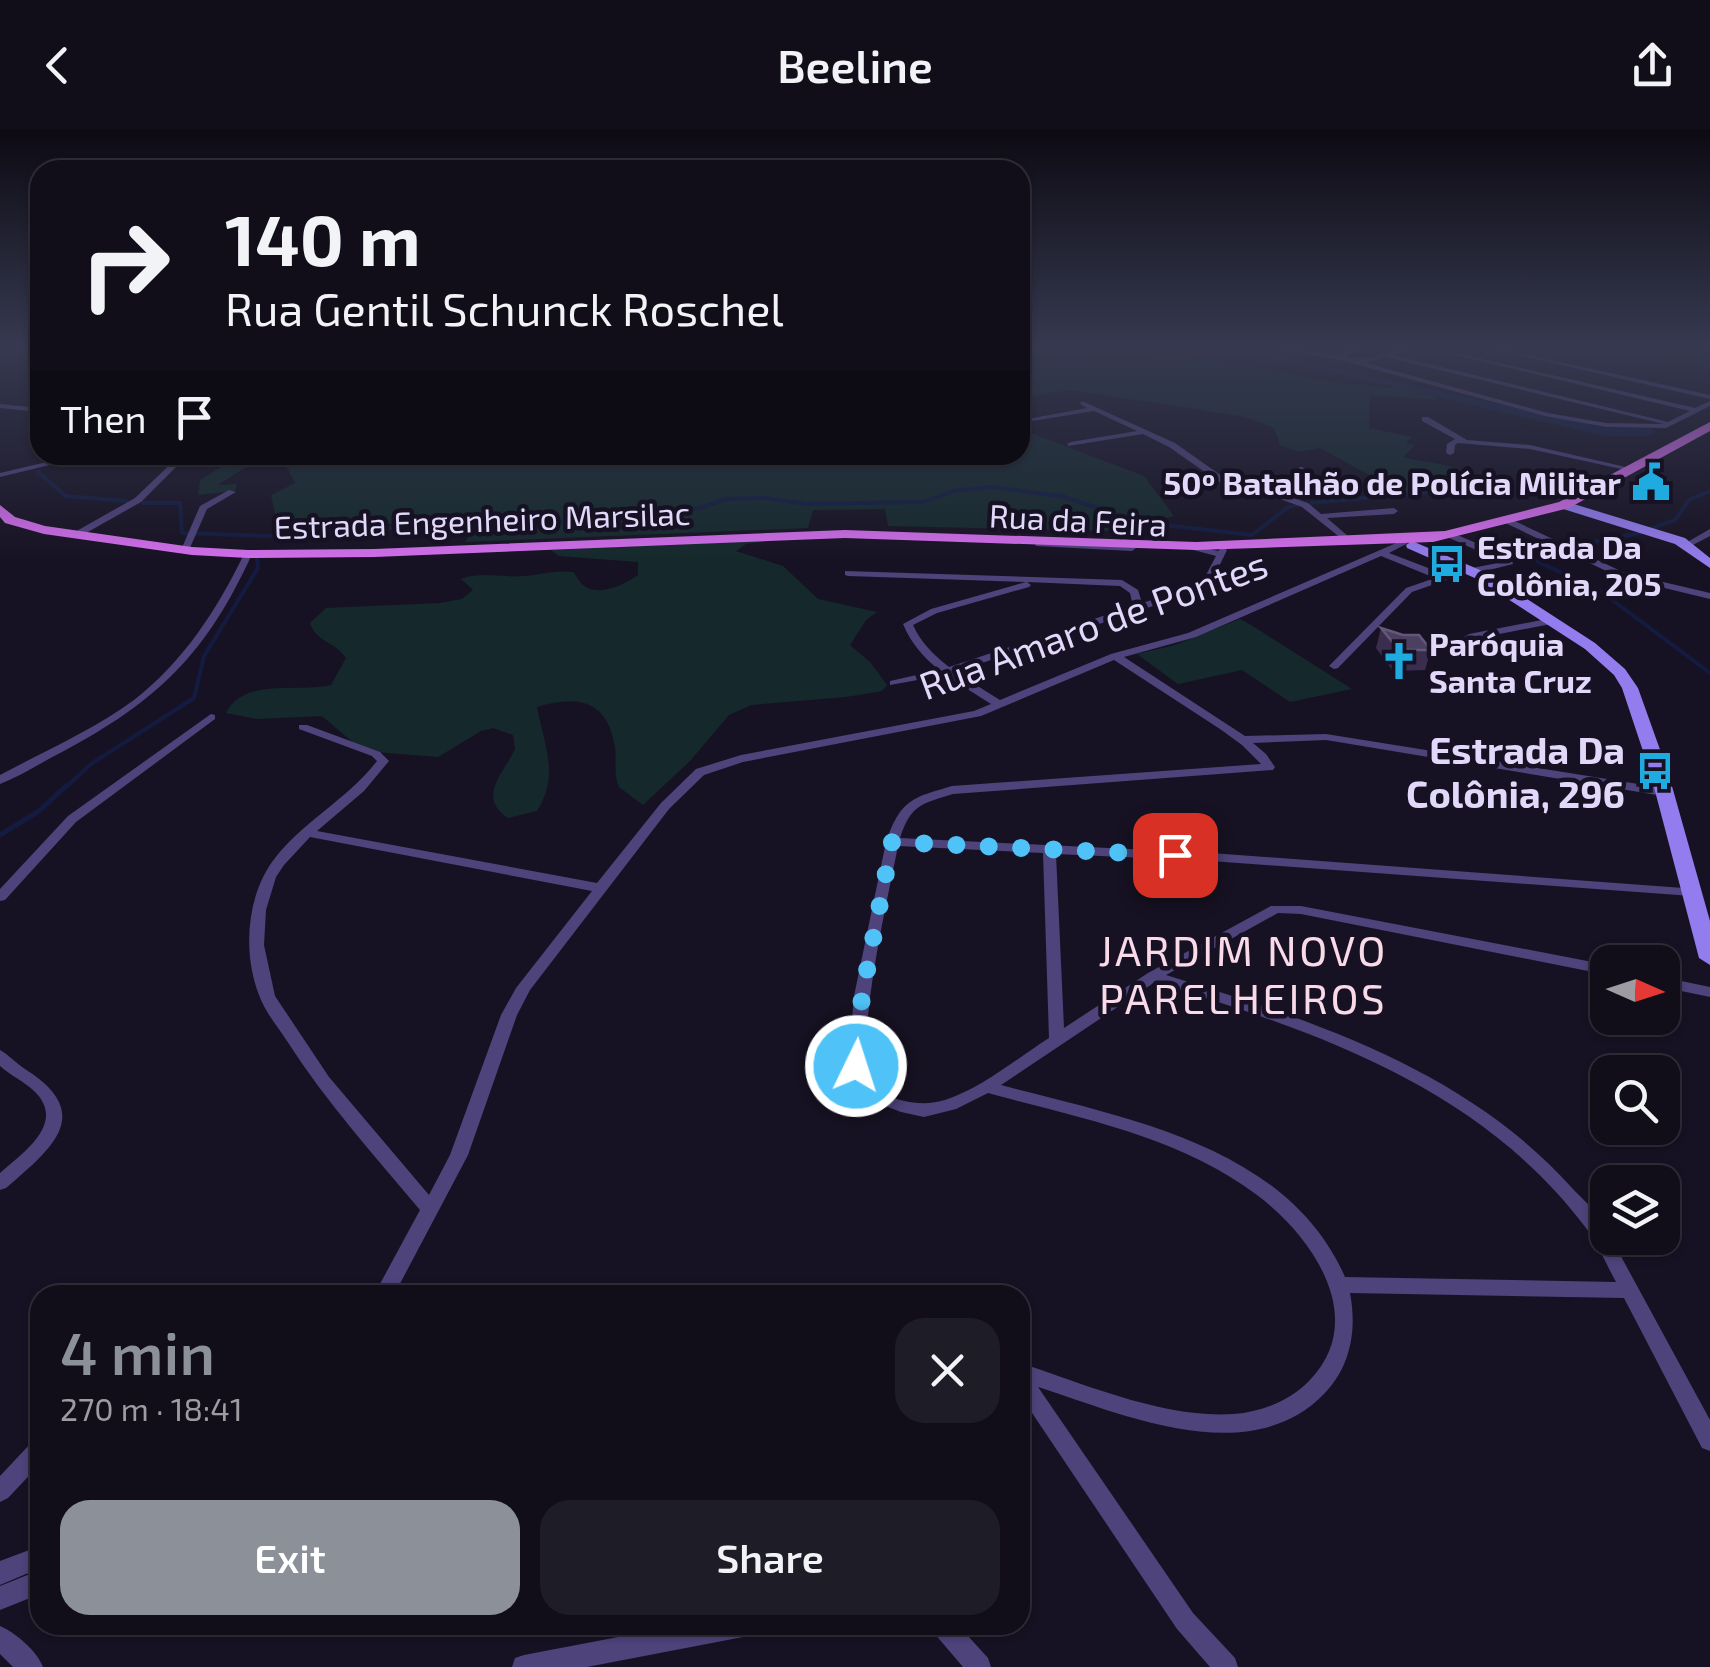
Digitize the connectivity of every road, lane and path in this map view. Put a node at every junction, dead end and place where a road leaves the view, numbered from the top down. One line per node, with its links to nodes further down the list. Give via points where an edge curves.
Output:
1 (1117, 419): 8 (street)
2 (1425, 419): 9 (street)
3 (1569, 419): 6 (street, via 1623,428)
4 (1648, 419): 6 (street)
5 (1679, 419): 6 (street)
6 (1670, 424)
7 (1706, 425): 14 (main road)
8 (1146, 432): 10 (street); 18 (street, via 1238,491)
9 (1464, 441): 11 (street, via 1452,442); 14 (street, via 1530,446)
10 (1071, 444)
11 (1450, 454)
12 (44, 465): 16 (street)
13 (174, 465): 25 (street, via 138,500)
14 (1626, 468): 19 (main road)
15 (1302, 469): 18 (street, via 1321,488)
16 (0, 475)
17 (232, 492): 31 (street, via 203,508)
18 (1293, 500): 22 (street)
19 (1564, 505): 23 (main road); 29 (main road)
20 (0, 509): 25 (main road, Estrada Engenheiro Marsilac, via 22,525)
21 (1394, 511): 22 (street)
22 (1322, 516): 27 (street)
23 (1504, 519): 26 (main road); 39 (street, via 1636,580)
24 (1710, 532): 29 (street)
25 (76, 535): 31 (main road, Estrada Engenheiro Marsilac)
26 (1442, 535): 27 (main road, Estrada Engenheiro Marsilac); 28 (main road); 35 (street, via 1510,562)
27 (1351, 537): 28 (main road, Estrada Engenheiro Marsilac); 30 (main road, Estrada Engenheiro Marsilac)
28 (1408, 544): 33 (street, Rua Amaro de Pontes); 35 (main road)
29 (1688, 544): 34 (main road)
30 (1207, 547): 32 (main road, Estrada Engenheiro Marsilac, via 846,534); 40 (street, via 1216,570 1196,586)
31 (185, 550): 32 (main road, Estrada Engenheiro Marsilac)
32 (248, 554): 52 (street, via 195,642 150,692)
33 (1384, 554): 37 (street); 43 (street, Rua Amaro de Pontes, via 1192,635)
34 (1710, 564)
35 (1471, 570): 37 (street); 41 (main road)
36 (848, 574): 38 (street)
37 (1442, 577): 44 (street, via 1402,594)
38 (1041, 580): 40 (street, via 1128,585); 45 (street, via 912,620 912,637)
39 (1710, 596)
40 (1138, 608): 45 (street)
41 (1552, 621): 42 (street); 53 (main road, via 1609,661 1630,688)
42 (1469, 637)
43 (1114, 656): 47 (street, Rua Amaro de Pontes); 50 (street)
44 (1334, 666)
45 (948, 671): 46 (street); 47 (street)
46 (894, 683)
47 (999, 704): 57 (street, Rua Amaro de Pontes, via 944,722 741,758 700,772)
48 (211, 717): 59 (street, via 72,819)
49 (303, 727): 54 (street, via 383,761)
50 (1240, 740): 51 (street); 53 (street, via 1326,737)
51 (1263, 757): 55 (street, via 1268,767 1240,772 935,794 909,808)
52 (0, 780)
53 (1663, 792): 58 (main road)
54 (307, 833): 57 (street); 67 (street, via 279,862 262,896 256,946 269,1000 329,1088)
55 (892, 842): 56 (street); 65 (street, via 862,996 856,1066 874,1095 924,1111)
56 (1049, 848): 58 (street); 63 (street)
57 (600, 888): 67 (street, Rua Amaro de Pontes, via 523,988 474,1121)
58 (1701, 893): 60 (main road)
59 (0, 897)
60 (1710, 958)
61 (1590, 967): 62 (street, via 1286,908)
62 (1153, 976): 63 (street); 72 (street, via 1290,1018 1456,1095 1571,1194)
63 (1057, 1039): 65 (street)
64 (0, 1056): 66 (street, via 40,1086 58,1119)
65 (986, 1087): 71 (street, via 1122,1125 1248,1178 1314,1238)
66 (0, 1183)
67 (430, 1210): 68 (street, Rua Amaro de Pontes)
68 (402, 1263): 69 (street, Rua Amaro de Pontes); 70 (street)
69 (390, 1285)
70 (398, 1285)
71 (1339, 1285): 72 (street); 73 (street, via 1344,1344 1329,1379 1270,1416 1228,1424 1174,1417)
72 (1630, 1290): 75 (street)
73 (1030, 1378)
74 (1030, 1390): 88 (street, via 1185,1620)
75 (1710, 1440)
76 (30, 1460): 77 (street)
77 (0, 1491)
78 (30, 1561): 79 (street)
79 (0, 1572)
80 (30, 1586): 81 (street)
81 (0, 1598)
82 (690, 1635): 86 (street)
83 (951, 1635): 87 (street)
84 (0, 1638): 85 (street)
85 (31, 1667)
86 (524, 1667)
87 (979, 1667)
88 (1226, 1667)

